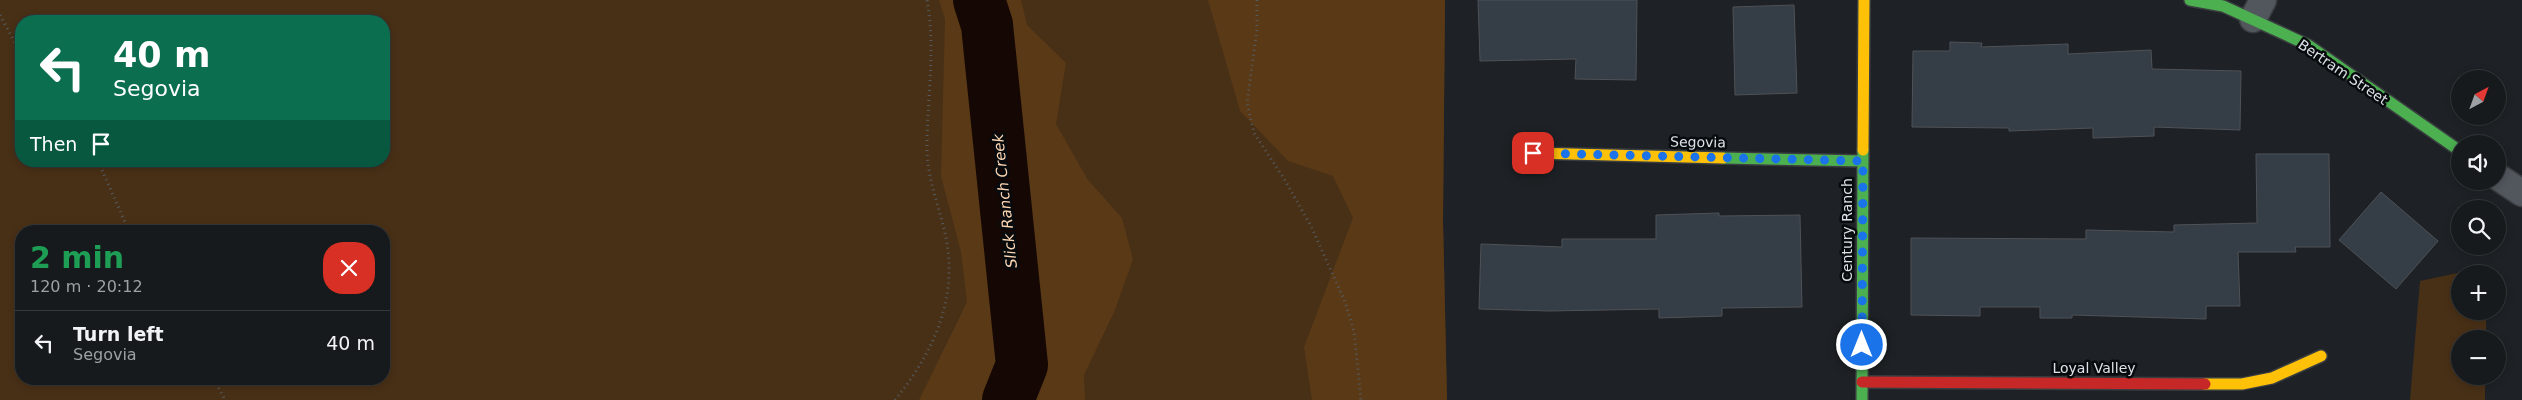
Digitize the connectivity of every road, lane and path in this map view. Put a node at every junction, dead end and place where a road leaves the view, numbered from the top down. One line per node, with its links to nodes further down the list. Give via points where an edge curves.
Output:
1 (927, 0): 19 (path, via 932,63 928,170 944,226 951,270 943,317 921,361)
2 (1257, 0): 20 (path, via 1257,30 1247,104 1254,133 1311,226 1345,302 1354,331)
3 (1864, 0): 10 (street, Century Ranch)
4 (2190, 0): 5 (street, Bertram Street)
5 (2258, 10): 8 (street, Bertram Street)
6 (0, 15): 7 (path)
7 (15, 43)
8 (2451, 145)
9 (1533, 153): 10 (street, Segovia)
10 (1863, 161): 16 (street, Century Ranch)
11 (101, 167): 14 (path)
12 (2506, 182): 13 (street)
13 (2522, 193)
14 (126, 225)
15 (2321, 356): 16 (street, Loyal Valley, via 2272,378 2242,384)
16 (1862, 382): 21 (street, Century Ranch)
17 (217, 385): 18 (path)
18 (225, 400)
19 (895, 400)
20 (1361, 400)
21 (1862, 400)

